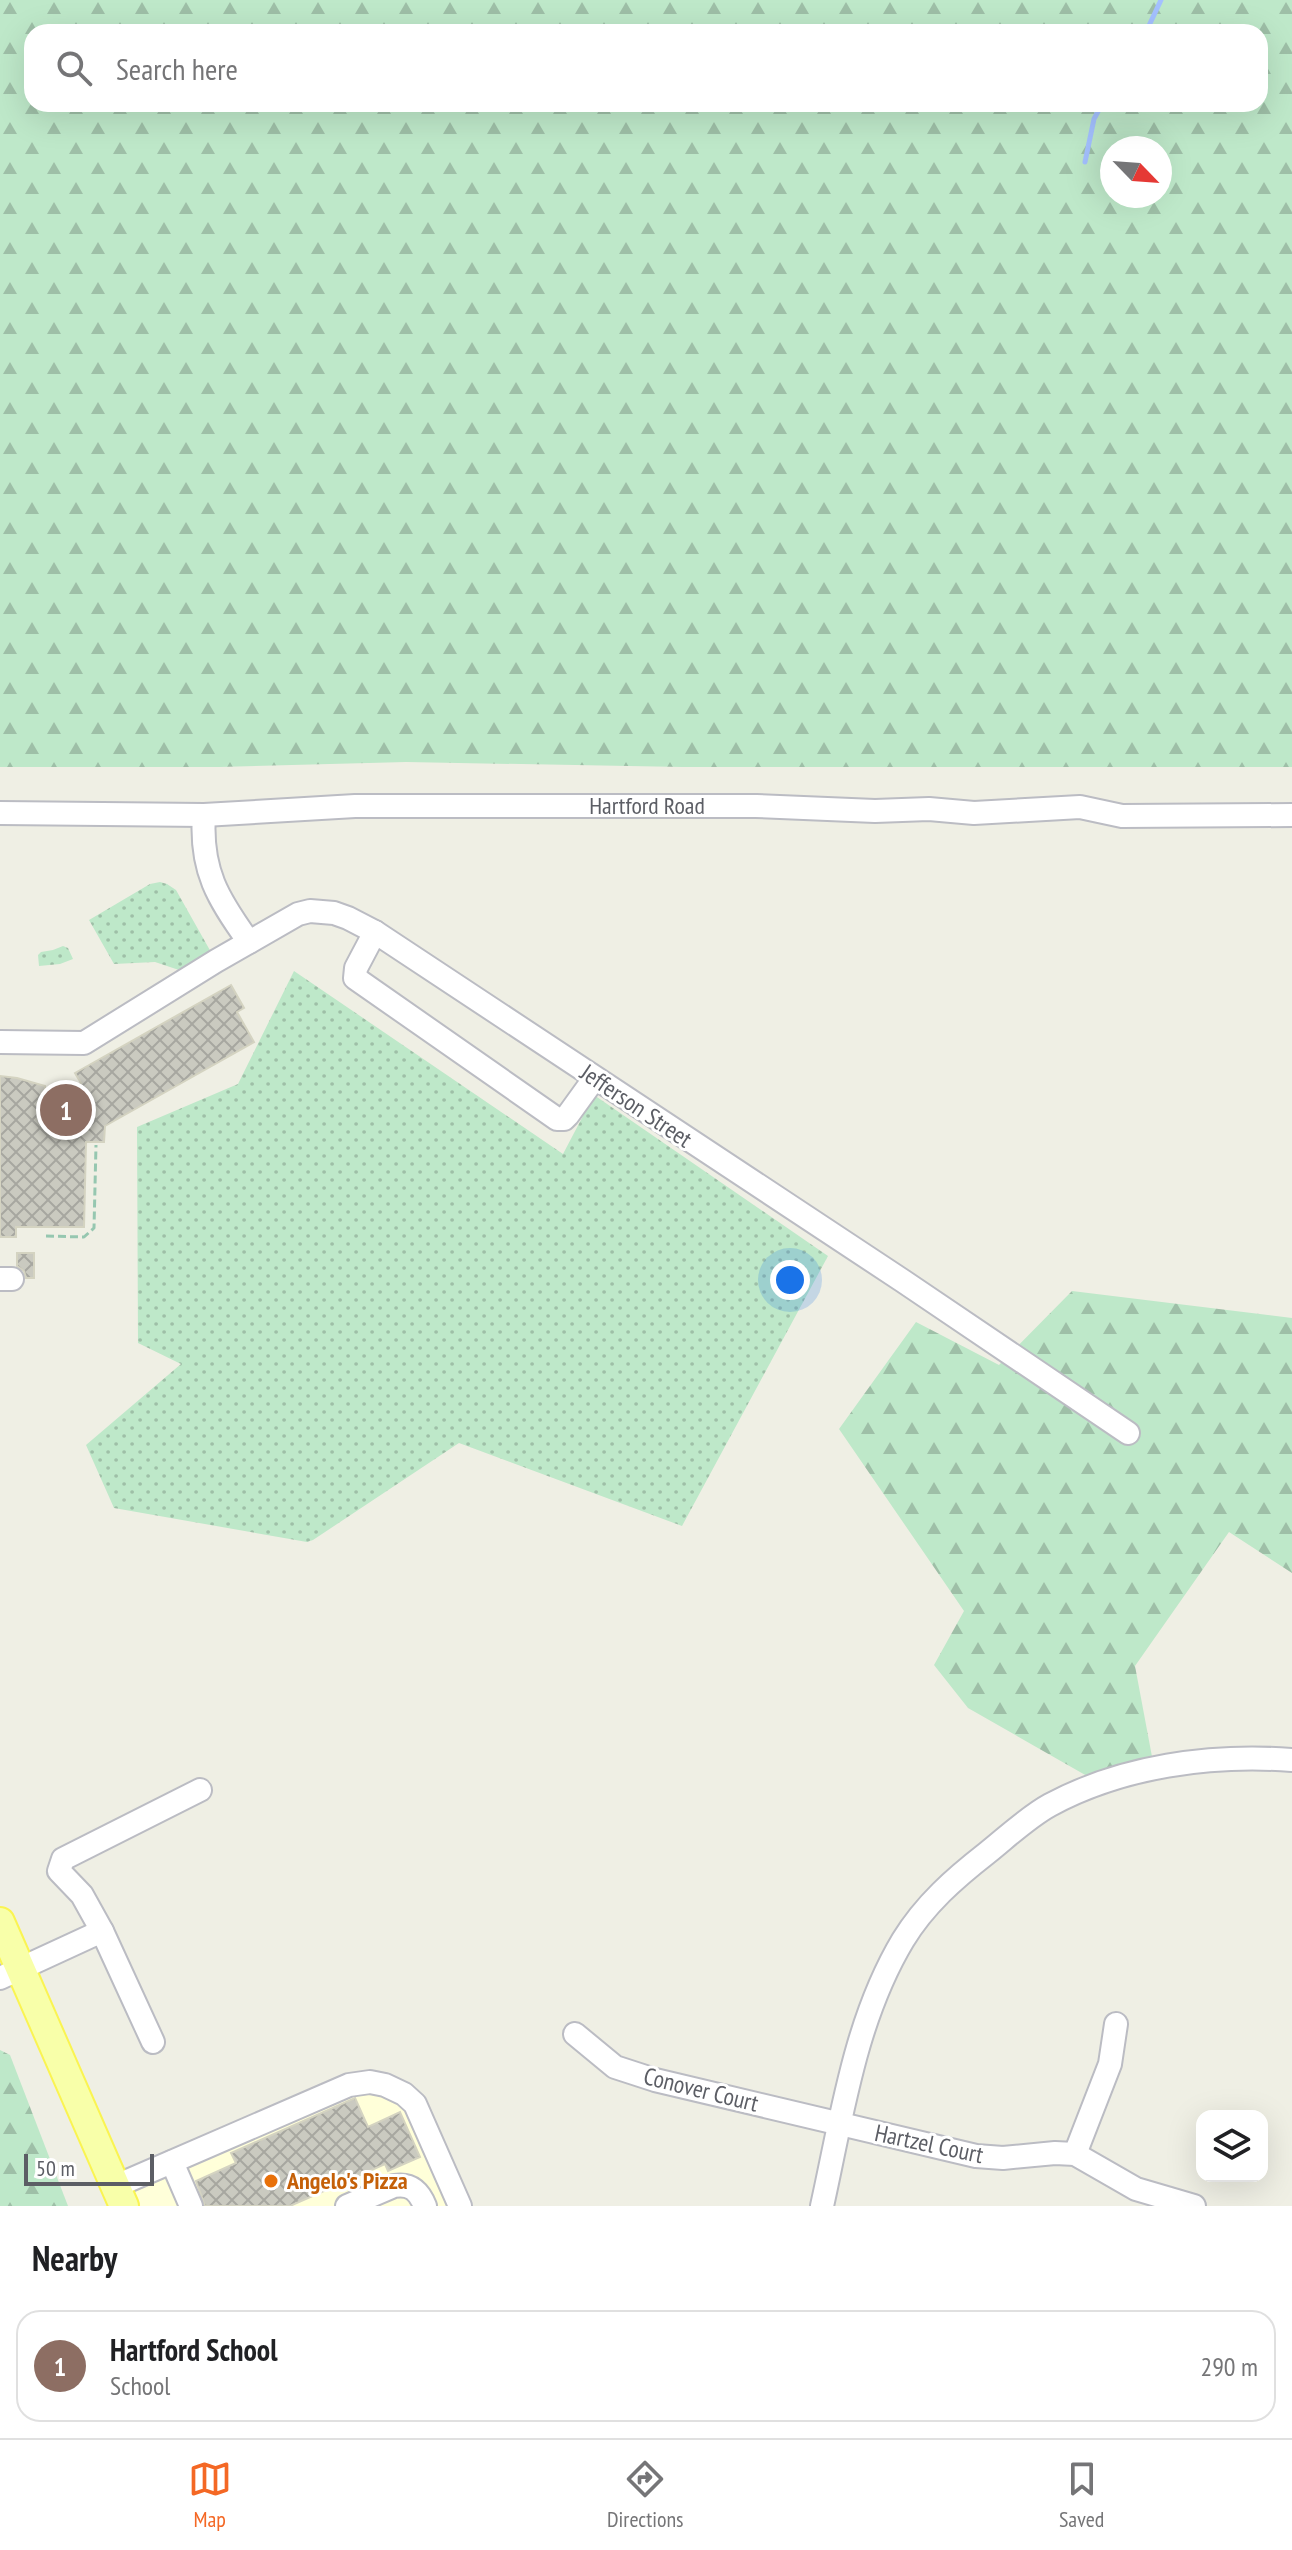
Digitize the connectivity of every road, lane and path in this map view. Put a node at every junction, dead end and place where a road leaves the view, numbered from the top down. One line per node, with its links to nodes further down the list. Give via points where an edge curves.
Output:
1 (0, 813): 2 (street, Hartford Road)
2 (204, 815): 3 (street, Hartford Road, via 355,806 756,806 974,813 1080,807 1122,816); 5 (street, via 211,881)
3 (1292, 815)
4 (375, 932): 5 (street, Jefferson Street, via 348,918 310,911); 7 (street, Jefferson Street); 7 (street, via 355,978 557,1119 568,1115)
5 (249, 942): 6 (street, Jefferson Street, via 84,1043)
6 (0, 1042)
7 (594, 1079): 10 (street, Jefferson Street)
8 (96, 1145): 9 (path, via 94,1228 84,1237)
9 (46, 1236)
10 (1128, 1433)
11 (1292, 1760): 19 (street, via 1160,1767 1106,1781 1047,1807 957,1876 928,1904 883,1980)
12 (200, 1790): 14 (street, via 63,1859 59,1871 82,1895)
13 (0, 1922): 15 (main road)
14 (102, 1931): 15 (street); 18 (street)
15 (10, 1974): 22 (main road)
16 (1116, 2024): 20 (street, via 1110,2064)
17 (575, 2034): 19 (street, Conover Court, via 615,2067)
18 (153, 2042)
19 (838, 2124): 20 (street, Hartzel Court, via 990,2157); 27 (street)
20 (1075, 2154): 28 (street, via 1136,2189)
21 (172, 2162): 22 (street); 23 (street); 26 (street, via 349,2085 378,2083 415,2104)
22 (120, 2196)
23 (191, 2206)
24 (347, 2206): 25 (street, via 399,2185 414,2189)
25 (425, 2206)
26 (460, 2206)
27 (822, 2206)
28 (1194, 2206)

